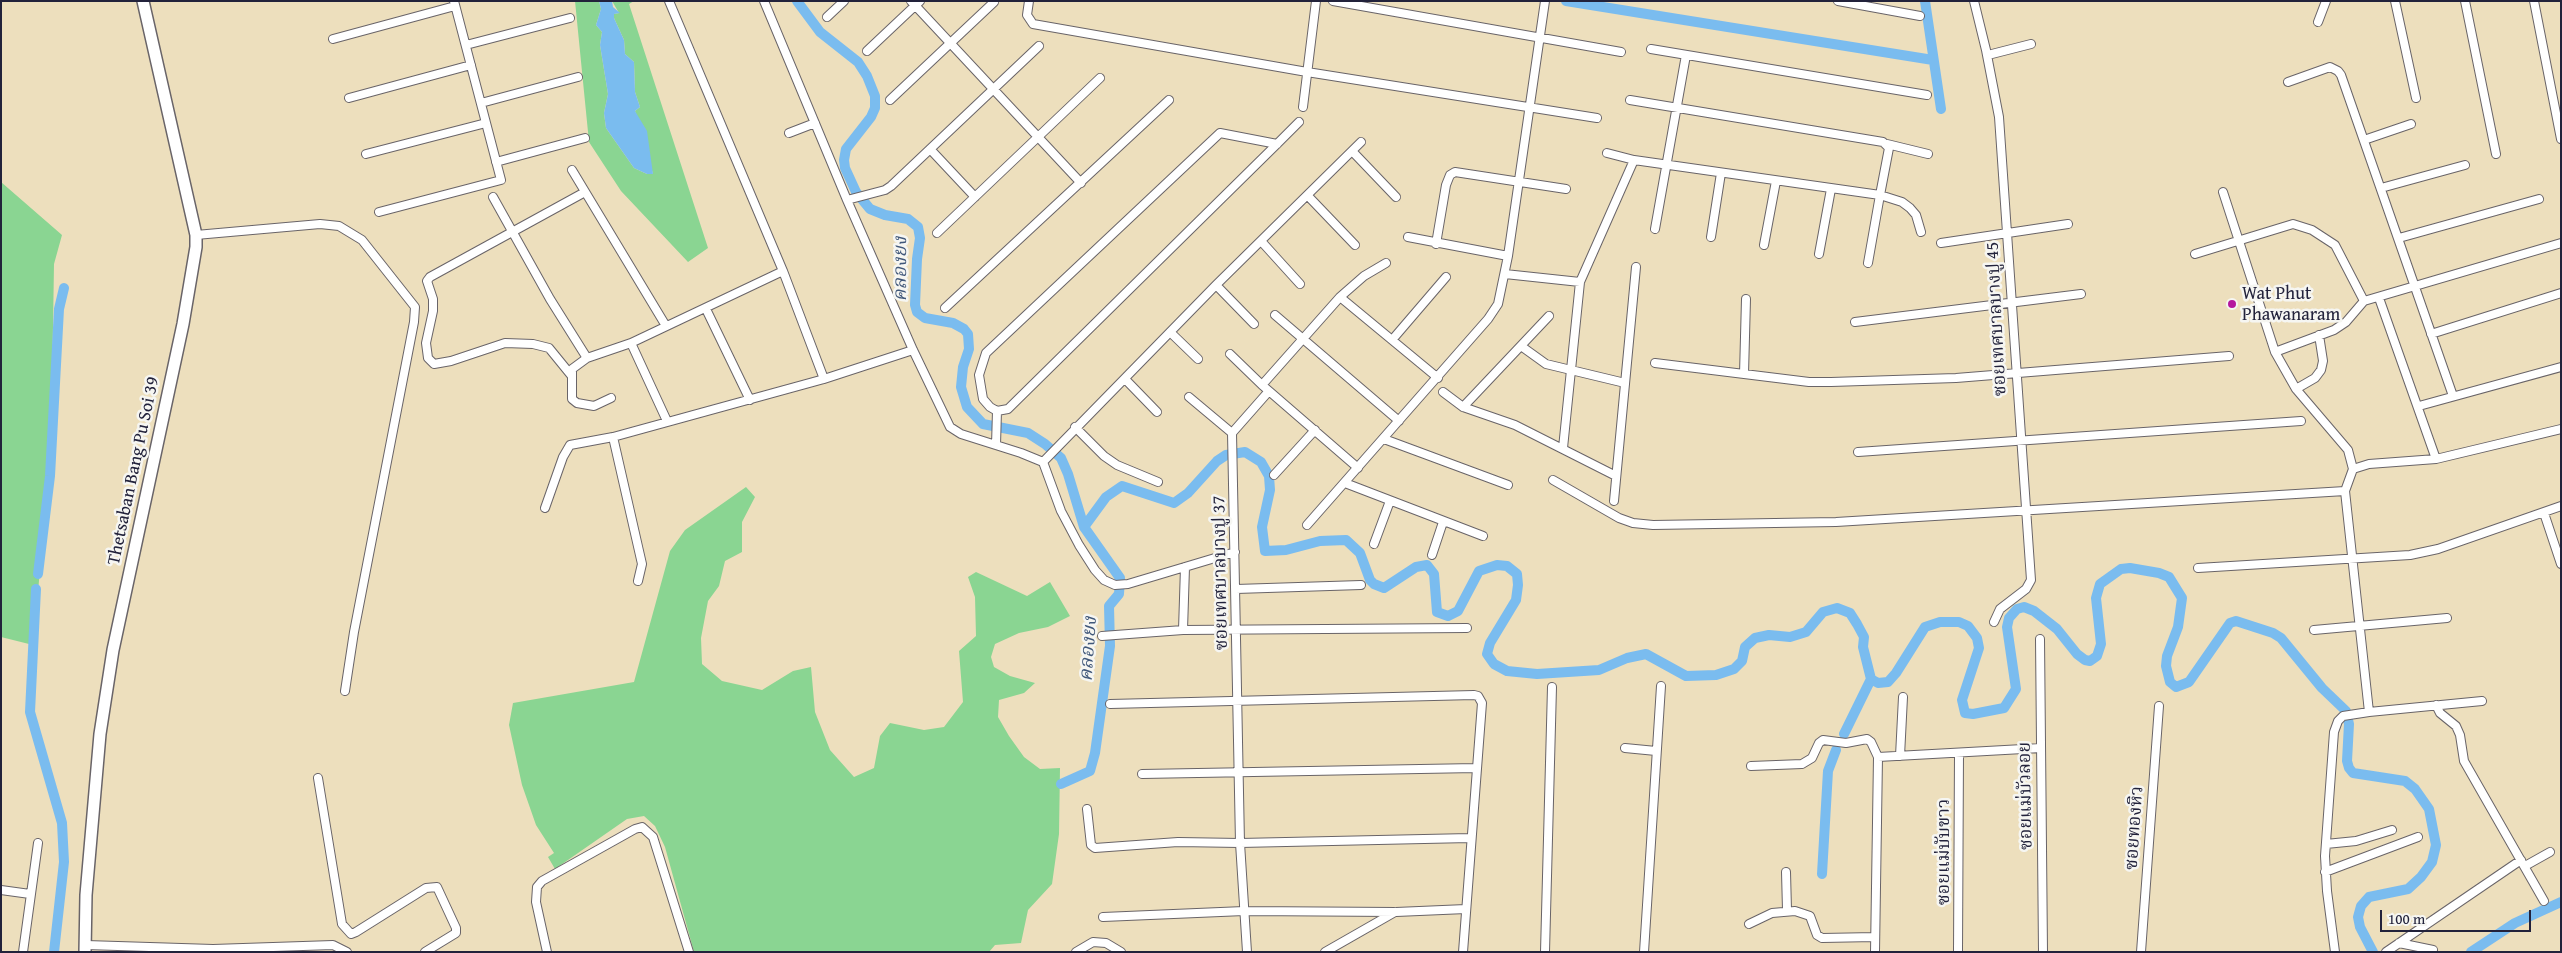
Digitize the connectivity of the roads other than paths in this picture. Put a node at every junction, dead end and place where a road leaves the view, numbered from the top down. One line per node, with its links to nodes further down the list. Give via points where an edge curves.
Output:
1 (142, 1): 96 (street, Thetsaban Bang Pu Soi 39)
2 (669, 1): 113 (street)
3 (764, 1): 52 (street)
4 (844, 1): 19 (street)
5 (1029, 1): 34 (street, via 1027,15 1033,24)
6 (1316, 1): 34 (street)
7 (1333, 1): 22 (street)
8 (1545, 1): 22 (street)
9 (1838, 1): 18 (street)
10 (1974, 1): 32 (street, ซอยเทศบาลบางปู 45)
11 (2326, 1): 21 (street)
12 (2395, 1): 41 (street)
13 (2465, 1): 67 (street)
14 (2534, 1): 57 (street)
15 (994, 2): 24 (street)
16 (915, 3): 24 (street); 29 (street)
17 (455, 4): 23 (street); 26 (street)
18 (1920, 16)
19 (827, 17)
20 (570, 18): 26 (street)
21 (2318, 22)
22 (1540, 36): 30 (street); 48 (street)
23 (333, 39)
24 (950, 43): 38 (street); 42 (street)
25 (2031, 44): 32 (street)
26 (466, 46): 33 (street)
27 (1039, 46): 38 (street)
28 (1651, 49): 31 (street)
29 (867, 51)
30 (1621, 52)
31 (1686, 55): 39 (street); 47 (street)
32 (1988, 55): 95 (street, ซอยเทศบาลบางปู 45, via 1999,118)
33 (471, 65): 40 (street); 45 (street)
34 (1307, 72): 46 (street); 48 (street)
35 (578, 77): 45 (street)
36 (1100, 78): 55 (street)
37 (2288, 82): 58 (street, via 2330,67 2338,71)
38 (993, 89): 55 (street); 62 (street)
39 (1927, 95)
40 (349, 98)
41 (2416, 98)
42 (890, 100)
43 (1169, 100): 76 (street)
44 (1630, 100): 47 (street)
45 (481, 103): 51 (street)
46 (1303, 107)
47 (1676, 107): 61 (street); 70 (street)
48 (1530, 108): 49 (street); 75 (street)
49 (1597, 118)
50 (1299, 122): 60 (street)
51 (486, 123): 65 (street); 69 (street)
52 (815, 123): 54 (street); 87 (street)
53 (2411, 124): 58 (street)
54 (790, 133)
55 (1038, 137): 76 (street); 85 (street)
56 (585, 138): 69 (street)
57 (2561, 139)
58 (2364, 140): 77 (street)
59 (1361, 142): 63 (street)
60 (1277, 144): 167 (street, via 1008,409); 167 (street, via 1220,133 993,347 986,354 979,375 983,399)
61 (1887, 144): 66 (street); 82 (street, via 1889,148)
62 (930, 149): 85 (street); 87 (street, via 885,190)
63 (1352, 151): 83 (street); 86 (street)
64 (1607, 153): 68 (street)
65 (366, 154)
66 (1928, 154)
67 (2496, 154)
68 (1634, 160): 70 (street); 116 (street)
69 (496, 162): 89 (street, via 501,180)
70 (1666, 165): 73 (street); 91 (street)
71 (2465, 165): 77 (street)
72 (572, 170): 80 (street)
73 (1721, 173): 74 (street); 97 (street)
74 (1776, 181): 79 (street); 106 (street)
75 (1518, 182): 78 (street); 104 (street, via 1455,172 1446,185); 109 (street)
76 (1081, 183): 128 (street)
77 (2381, 188): 99 (street)
78 (1566, 189)
79 (1831, 189): 82 (street); 107 (street)
80 (585, 192): 92 (street); 133 (street)
81 (2223, 192): 100 (street)
82 (1880, 195): 93 (street, via 1910,208 1916,215); 111 (street)
83 (1308, 196): 101 (street); 105 (street)
84 (493, 197): 92 (street)
85 (975, 197): 94 (street)
86 (1396, 197)
87 (849, 198): 141 (street)
88 (2539, 199): 99 (street)
89 (379, 212)
90 (2068, 224): 95 (street)
91 (1655, 229)
92 (513, 231): 145 (street); 152 (street, via 428,279 433,312 427,334 428,358 437,365 505,343 533,344 548,348)
93 (1921, 232)
94 (937, 233)
95 (2008, 234): 102 (street); 126 (street, ซอยเทศบาลบางปู 45)
96 (196, 235): 223 (street, via 320,224 339,226 362,240 415,307); 264 (street, Thetsaban Bang Pu Soi 39, via 194,266 113,650 100,734 86,895)
97 (1711, 236)
98 (1408, 237): 104 (street)
99 (2399, 238): 119 (street)
100 (2238, 239): 108 (street); 125 (street, via 2293,224 2312,230 2335,246 2344,258); 142 (street)
101 (1261, 241): 117 (street); 118 (street)
102 (1942, 243)
103 (2561, 243): 119 (street)
104 (1436, 244): 109 (street)
105 (1356, 245)
106 (1764, 245)
107 (1819, 254)
108 (2195, 254)
109 (1508, 256): 114 (street)
110 (1386, 263): 122 (street, via 1364,276)
111 (1868, 263)
112 (1636, 267): 156 (street)
113 (783, 272): 127 (street); 155 (street)
114 (1505, 274): 116 (street); 154 (street, via 1498,304 1488,320)
115 (1446, 276): 138 (street)
116 (1580, 282): 149 (street)
117 (1300, 284)
118 (1216, 285): 132 (street); 134 (street)
119 (2414, 286): 123 (street); 135 (street)
120 (2561, 293): 135 (street)
121 (2081, 294): 126 (street)
122 (1340, 297): 137 (street); 138 (street)
123 (2379, 298): 125 (street); 165 (street)
124 (1746, 299): 151 (street)
125 (2364, 302): 136 (street, via 2346,322)
126 (2011, 304): 131 (street); 150 (street, ซอยเทศบาลบางปู 45)
127 (706, 308): 133 (street); 164 (street)
128 (945, 308)
129 (1275, 314): 137 (street)
130 (1549, 316): 140 (street)
131 (1854, 322)
132 (1254, 324)
133 (666, 326): 139 (street)
134 (1170, 332): 146 (street); 153 (street)
135 (2431, 334): 161 (street)
136 (2319, 335): 142 (street); 158 (street, via 2323,361 2321,370)
137 (1302, 340): 157 (street); 170 (street)
138 (1392, 340): 154 (street)
139 (630, 343): 145 (street); 169 (street)
140 (1521, 346): 149 (street, via 1546,364); 166 (street)
141 (913, 350): 155 (street); 179 (street, via 950,427 961,434)
142 (2275, 352): 158 (street)
143 (1230, 354): 157 (street)
144 (2229, 356): 150 (street)
145 (587, 358): 152 (street, via 572,369)
146 (1198, 359)
147 (1655, 364): 151 (street)
148 (2561, 367): 161 (street)
149 (1571, 372): 156 (street); 180 (street)
150 (2015, 372): 151 (street, via 1956,378 1832,382); 178 (street, ซอยเทศบาลบางปู 45)
151 (1744, 374)
152 (571, 375): 163 (street, via 572,399 576,403 594,406)
153 (1125, 378): 168 (street); 172 (street)
154 (1438, 378): 170 (street)
155 (824, 379): 164 (street)
156 (1625, 383): 187 (street)
157 (1262, 385): 159 (street)
158 (2296, 390): 185 (street, via 2348,450)
159 (1269, 391): 173 (street); 175 (street)
160 (1443, 392): 166 (street)
161 (2453, 396): 165 (street)
162 (1189, 397): 175 (street)
163 (611, 398)
164 (750, 400): 169 (street)
165 (2419, 406): 183 (street)
166 (1463, 407): 180 (street, via 1515,425)
167 (997, 411): 179 (street)
168 (1158, 412)
169 (667, 420): 176 (street)
170 (1399, 421): 177 (street)
171 (2301, 421): 178 (street)
172 (1075, 427): 182 (street); 189 (street, via 1104,456)
173 (1315, 430): 184 (street); 186 (street)
174 (2561, 430): 183 (street)
175 (1232, 433): 203 (street, ซอยเทศบาลบางปู 37)
176 (613, 437): 196 (street, via 568,446); 209 (street, via 642,564)
177 (1384, 439): 184 (street); 191 (street)
178 (2020, 442): 181 (street); 197 (street, ซอยเทศบาลบางปู 45)
179 (996, 445): 182 (street)
180 (1563, 448): 187 (street)
181 (1858, 452)
182 (1048, 456): 207 (street, via 1062,511 1079,545 1104,580 1115,585 1128,584)
183 (2436, 459): 185 (street, via 2369,464)
184 (1358, 468): 190 (street)
185 (2353, 469): 192 (street)
186 (1274, 475)
187 (1616, 476): 194 (street)
188 (1553, 480): 197 (street, via 1632,524 1836,522)
189 (1158, 482)
190 (1345, 483): 193 (street); 200 (street)
191 (1508, 485)
192 (2345, 491): 197 (street); 205 (street)
193 (1390, 501): 199 (street); 202 (street)
194 (1614, 501)
195 (2561, 506): 198 (street)
196 (546, 508)
197 (2024, 510): 213 (street, ซอยเทศบาลบางปู 45, via 2031,580 2026,589 2000,609)
198 (2544, 513): 205 (street, via 2438,549); 206 (street)
199 (1443, 522): 201 (street); 204 (street)
200 (1307, 525)
201 (1483, 536)
202 (1374, 544)
203 (1235, 552): 207 (street); 211 (street, ซอยเทศบาลบางปู 37)
204 (1432, 554)
205 (2352, 560): 208 (street); 214 (street)
206 (2561, 564)
207 (1185, 567): 217 (street)
208 (2198, 568)
209 (638, 581)
210 (1361, 585): 211 (street)
211 (1236, 589): 215 (street, ซอยเทศบาลบางปู 37)
212 (2447, 618): 214 (street)
213 (1994, 622)
214 (2358, 626): 218 (street); 230 (street)
215 (1237, 628): 216 (street); 217 (street); 225 (street, ซอยเทศบาลบางปู 37)
216 (1467, 628)
217 (1183, 630): 219 (street)
218 (2314, 630)
219 (1102, 636)
220 (2040, 639): 232 (street, ซอยแม่บัวลอย)
221 (1661, 686): 233 (street)
222 (1552, 687): 276 (street)
223 (345, 691)
224 (1903, 697): 235 (street)
225 (1239, 701): 227 (street); 238 (street, via 1474,695 1482,703); 239 (street, ซอยเทศบาลบางปู 37)
226 (2482, 701): 228 (street)
227 (1110, 704)
228 (2436, 705): 230 (street); 250 (street, via 2440,713 2456,726 2464,761)
229 (2159, 706): 281 (street, ซอยทองหิว)
230 (2369, 712): 248 (street, via 2338,721 2334,732)
231 (1625, 748): 233 (street)
232 (2041, 748): 234 (street); 280 (street, ซอยแม่บัวลอย)
233 (1656, 751): 277 (street)
234 (1959, 753): 235 (street); 279 (street, ซอยแม่บับขาว)
235 (1900, 756): 236 (street)
236 (1878, 757): 237 (street, via 1867,739 1846,743 1823,740 1812,758 1802,764); 262 (street)
237 (1750, 766)
238 (1476, 768): 239 (street); 245 (street)
239 (1240, 772): 240 (street); 247 (street, ซอยเทศบาลบางปู 37)
240 (1142, 774)
241 (318, 778): 268 (street, via 342,924 346,931 356,932 433,886 440,891 456,933)
242 (1087, 809): 247 (street, via 1091,845 1096,848 1178,842)
243 (2392, 830): 248 (street, via 2356,841)
244 (2418, 837): 252 (street)
245 (1470, 838): 247 (street); 256 (street)
246 (38, 843): 254 (street)
247 (1240, 844): 258 (street, ซอยเทศบาลบางปู 37)
248 (2326, 844): 252 (street)
249 (2550, 852): 250 (street)
250 (2523, 863): 255 (street); 263 (street)
251 (1786, 872): 257 (street)
252 (2325, 872): 282 (street)
253 (1, 890): 254 (street)
254 (30, 894): 266 (street)
255 (2544, 901)
256 (1466, 909): 259 (street); 275 (street)
257 (1787, 910): 261 (street); 262 (street, via 1810,916 1817,935 1822,938)
258 (1244, 911): 259 (street); 260 (street); 273 (street, ซอยเทศบาลบางปู 37)
259 (1396, 912): 274 (street)
260 (1102, 917)
261 (1749, 924)
262 (1875, 937): 278 (street)
263 (2399, 943): 265 (street); 283 (street)
264 (86, 948): 267 (street, via 213,949 333,945)
265 (2433, 950)
266 (23, 952)
267 (347, 952)
268 (426, 952)
269 (547, 952): 270 (street, via 536,902 537,887 642,827 653,838)
270 (689, 952)
271 (1076, 952): 272 (street, via 1093,942 1106,943)
272 (1121, 952)
273 (1248, 952)
274 (1325, 952)
275 (1463, 952)
276 (1545, 952)
277 (1644, 952)
278 (1875, 952)
279 (1958, 952)
280 (2043, 952)
281 (2141, 952)
282 (2335, 952)
283 (2386, 952)

